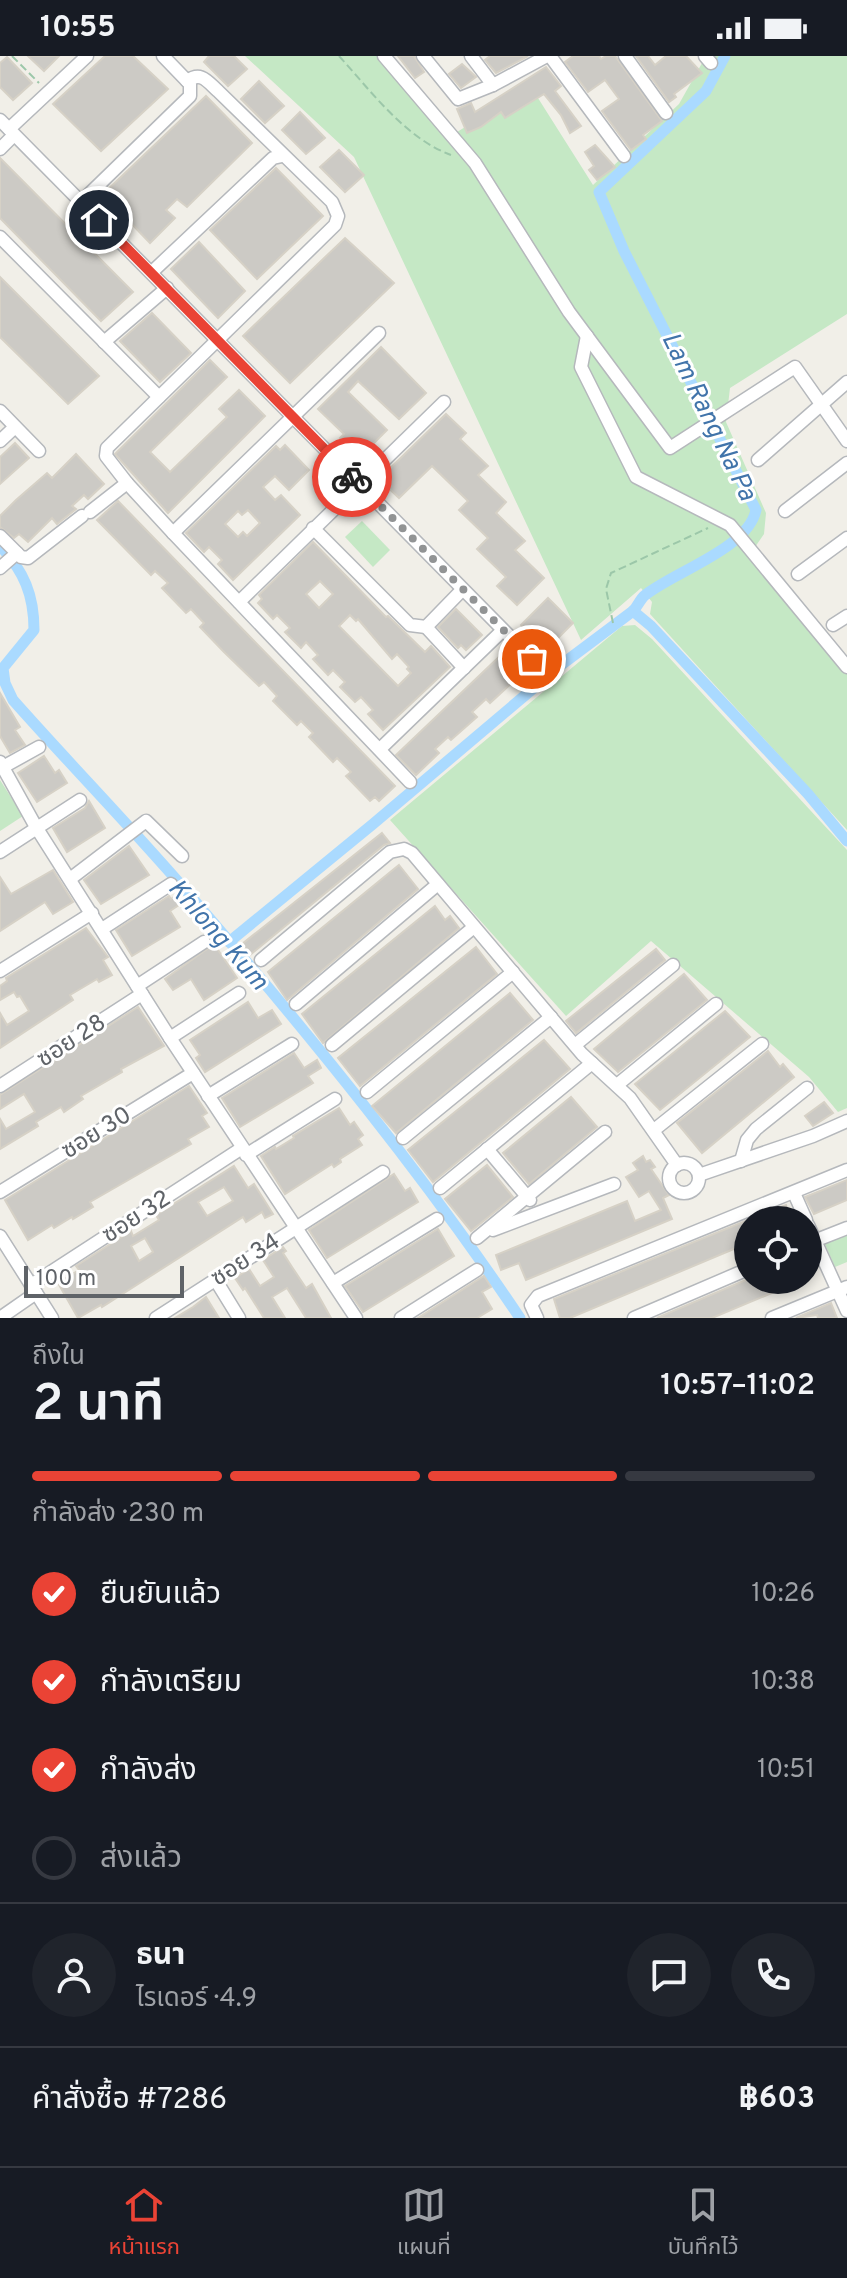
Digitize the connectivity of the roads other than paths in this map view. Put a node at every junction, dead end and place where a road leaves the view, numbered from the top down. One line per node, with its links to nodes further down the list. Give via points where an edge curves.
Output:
1 (87, 56): 11 (street)
2 (163, 56): 8 (street)
3 (384, 56): 20 (street, via 475,163)
4 (423, 56): 9 (street, via 458,99)
5 (471, 56): 9 (street)
6 (548, 56): 9 (street); 14 (street)
7 (625, 56): 10 (street)
8 (187, 81): 13 (street, via 201,76); 15 (street, via 190,96)
9 (493, 85)
10 (666, 113)
11 (8, 128): 12 (street); 15 (street)
12 (0, 149)
13 (282, 156): 17 (street, via 273,158); 21 (street, via 332,202 338,216 335,225)
14 (624, 156)
15 (81, 202): 17 (street)
16 (0, 237): 22 (street)
17 (152, 272): 18 (street)
18 (167, 288): 21 (street); 22 (street)
19 (379, 333): 28 (street)
20 (587, 336): 26 (street, via 670,448 795,367); 51 (street, via 581,367 636,477 727,523)
21 (218, 340): 24 (street); 28 (street)
22 (104, 342): 24 (street)
23 (847, 382): 26 (street)
24 (159, 397): 35 (street, via 107,448 106,456)
25 (444, 402): 36 (street)
26 (821, 404): 31 (street); 33 (street)
27 (0, 411): 29 (street)
28 (293, 416): 36 (street); 39 (street)
29 (15, 427): 30 (street); 32 (street)
30 (0, 441)
31 (847, 441)
32 (39, 451)
33 (758, 460)
34 (847, 463): 37 (street)
35 (127, 483): 39 (street); 42 (street, via 28,558)
36 (358, 483): 38 (street); 44 (street)
37 (785, 511)
38 (313, 528): 45 (street); 48 (street, via 401,619)
39 (173, 533): 45 (street)
40 (0, 536): 42 (street)
41 (847, 538): 43 (street)
42 (10, 560)
43 (798, 574)
44 (462, 590): 48 (street); 49 (street)
45 (239, 602): 54 (street)
46 (847, 616): 47 (street)
47 (833, 625)
48 (426, 627): 52 (street)
49 (502, 631): 50 (street); 52 (street)
50 (532, 659)
51 (847, 667)
52 (464, 668): 54 (street)
53 (39, 747): 55 (street)
54 (380, 749): 56 (street)
55 (2, 764): 58 (street)
56 (410, 782)
57 (80, 800): 58 (street)
58 (36, 827): 59 (street); 61 (street)
59 (0, 852)
60 (182, 856): 61 (street, via 148,821)
61 (70, 879): 64 (street)
62 (171, 884): 66 (street)
63 (438, 884): 65 (street); 68 (street, via 412,853 396,849); 74 (street)
64 (92, 913): 66 (street); 70 (street)
65 (474, 927): 71 (street); 80 (street)
66 (102, 929): 72 (street)
67 (204, 942): 72 (street, ซอย 28)
68 (261, 960)
69 (673, 965): 81 (street)
70 (0, 971)
71 (513, 972): 76 (street); 87 (street)
72 (140, 990): 77 (street); 85 (street, ซอย 28)
73 (239, 993): 77 (street)
74 (296, 1004)
75 (716, 1004): 84 (street)
76 (551, 1017): 81 (street); 93 (street)
77 (170, 1038): 83 (street)
78 (292, 1044): 88 (street)
79 (762, 1044): 91 (street)
80 (332, 1045)
81 (575, 1045): 82 (street)
82 (592, 1063): 84 (street); 94 (street)
83 (193, 1073): 88 (street); 103 (street, ซอย 30)
84 (617, 1085): 91 (street)
85 (0, 1086)
86 (807, 1088): 96 (street, via 756,1129)
87 (367, 1092)
88 (208, 1096): 95 (street)
89 (335, 1099): 95 (street, ซอย 32)
90 (847, 1121): 96 (street)
91 (654, 1130): 97 (street)
92 (605, 1132): 105 (street)
93 (403, 1138)
94 (487, 1149): 102 (street); 105 (street)
95 (244, 1152): 109 (street); 119 (street, ซอย 32)
96 (741, 1161): 100 (street)
97 (677, 1165): 100 (street, via 692,1165); 100 (street, via 669,1181 679,1193 693,1191)
98 (847, 1170): 104 (street)
99 (383, 1172): 109 (street, ซอย 34)
100 (699, 1175)
101 (614, 1184): 107 (street)
102 (440, 1188)
103 (0, 1192)
104 (794, 1193): 106 (street); 127 (street, via 538,1296 531,1305)
105 (528, 1196): 107 (street); 107 (street, via 479,1236)
106 (800, 1206)
107 (539, 1212)
108 (437, 1219): 117 (street)
109 (295, 1227): 116 (street, ซอย 34); 117 (street)
110 (847, 1228): 111 (street)
111 (822, 1238)
112 (1, 1241): 119 (street)
113 (822, 1258): 118 (street)
114 (477, 1270): 126 (street)
115 (734, 1275): 128 (street)
116 (215, 1279): 123 (street, ซอย 34); 124 (street)
117 (333, 1283): 125 (street)
118 (842, 1288): 120 (street); 129 (street)
119 (33, 1289): 121 (street, ซอย 32); 122 (street)
120 (847, 1311)
121 (0, 1318)
122 (52, 1318)
123 (156, 1318)
124 (239, 1318)
125 (356, 1318)
126 (401, 1318)
127 (537, 1318)
128 (634, 1318)
129 (772, 1318)

